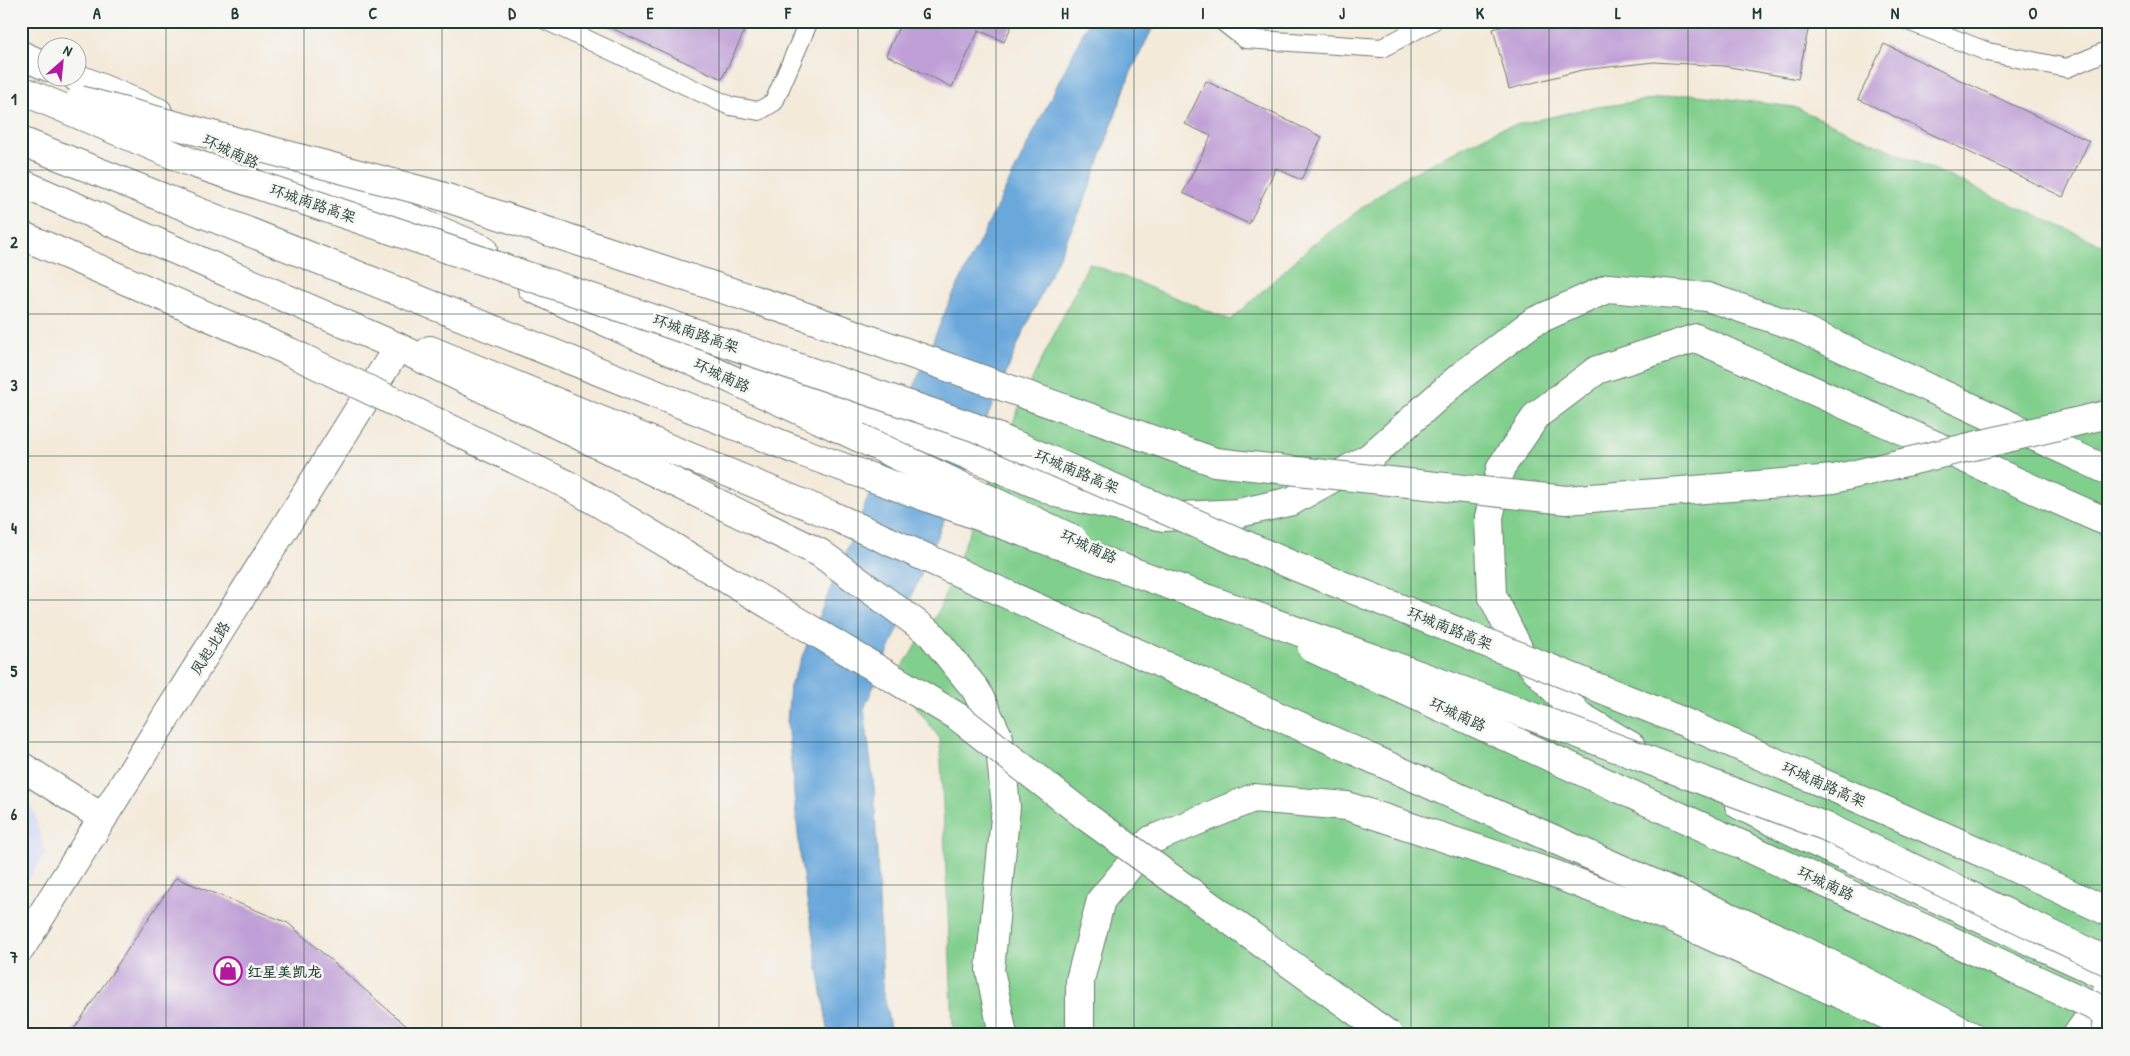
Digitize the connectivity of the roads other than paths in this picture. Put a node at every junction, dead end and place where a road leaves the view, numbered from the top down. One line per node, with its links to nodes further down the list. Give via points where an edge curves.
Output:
1 (548, 21): 2 (lane, via 730,106 759,111 774,102)
2 (809, 21)
3 (1222, 21): 4 (lane, via 1246,39 1382,48)
4 (1433, 21)
5 (1908, 21): 6 (lane, via 1988,52 2067,68)
6 (2109, 50)
7 (21, 55): 8 (main road)
8 (38, 62)
9 (88, 83): 18 (main road, bridge, via 1060,494 1164,517 1239,513 1292,501 1370,457 1461,376 1533,322 1609,288 1707,298 1795,326)
10 (21, 85): 17 (main road, bridge, via 438,195 801,315 1215,462 1566,500 1834,478)
11 (88, 86): 20 (main road, 环城南路, bridge)
12 (21, 90): 23 (main road, 环城南路高架, bridge, via 190,162 974,426 1294,566 1688,724)
13 (21, 141): 25 (main road, bridge, via 801,452 1480,697 1827,827)
14 (21, 183): 16 (main road); 35 (main road, via 831,515 1789,943)
15 (21, 235): 33 (main road, bridge, via 290,352 566,484 608,508 958,717 1088,818)
16 (398, 347): 22 (main road, 凤起北路); 32 (main road, via 820,553 931,634 976,690 1000,738 1006,807 990,970)
17 (2109, 414)
18 (2109, 471)
19 (2109, 523): 26 (main road, bridge, via 1696,338 1597,370 1537,415 1501,467 1489,517 1492,595 1521,654 1580,716 1699,785 1837,853)
20 (1556, 759): 27 (main road, bridge); 30 (main road, 环城南路, bridge)
21 (21, 766): 22 (main road)
22 (103, 818): 24 (main road, 凤起北路)
23 (2109, 912)
24 (21, 948)
25 (2109, 962)
26 (2109, 977)
27 (2109, 983)
28 (2109, 989): 36 (main road)
29 (2109, 1008): 37 (main road, bridge)
30 (2109, 1013)
31 (1080, 1033): 34 (main road, via 1080,980 1100,900 1151,840 1253,798 1346,806 1554,874 1668,917)
32 (1003, 1035)
33 (1390, 1035)
34 (1931, 1035)
35 (1970, 1035)
36 (2076, 1035)
37 (2106, 1035)

